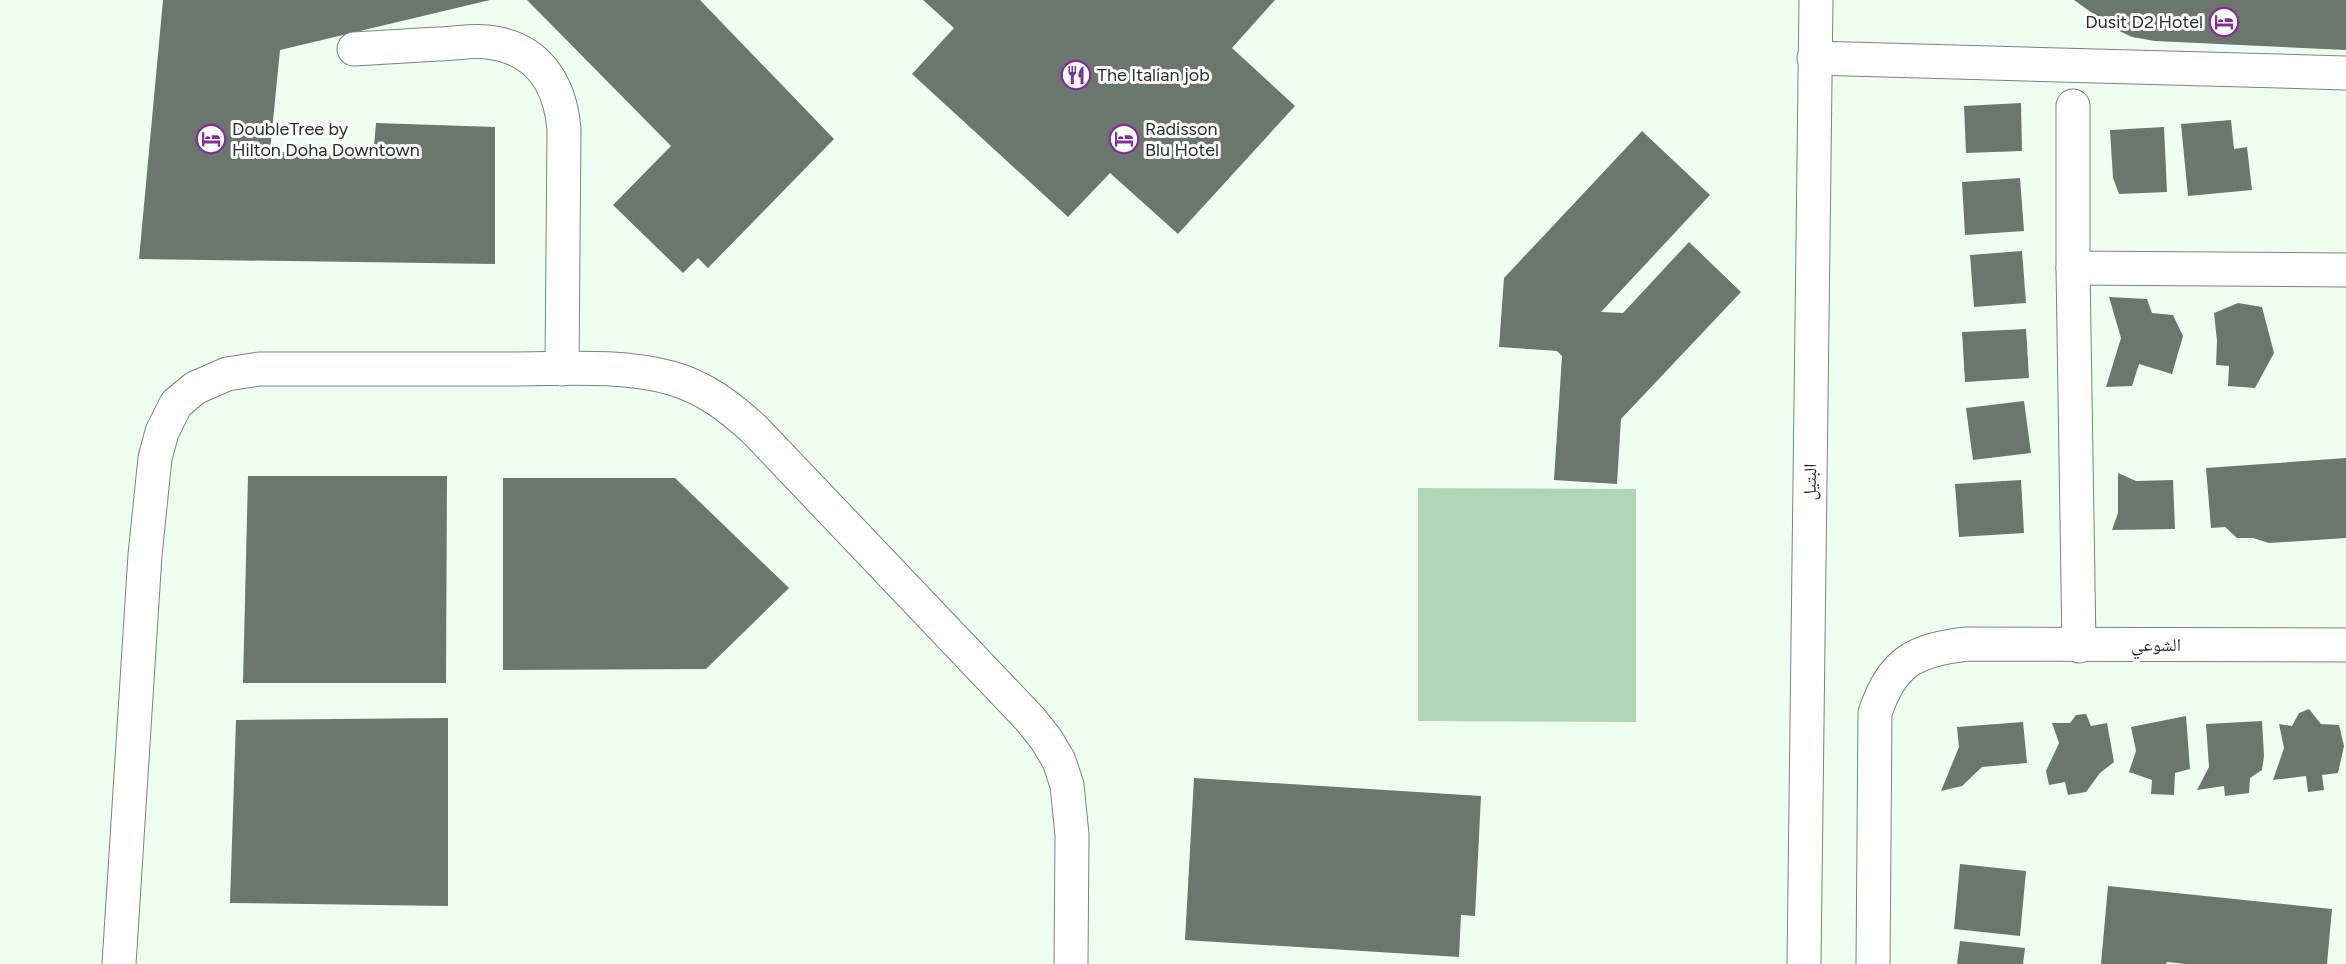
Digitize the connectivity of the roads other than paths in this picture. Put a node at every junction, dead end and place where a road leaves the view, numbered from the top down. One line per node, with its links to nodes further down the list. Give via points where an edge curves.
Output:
1 (1816, 0): 3 (street, البتيل)
2 (354, 49): 8 (street, via 486,42 508,46 527,56 556,87 564,129)
3 (1814, 58): 4 (street); 13 (street, البتيل)
4 (2346, 73)
5 (2073, 106): 6 (street)
6 (2073, 268): 7 (street); 10 (street)
7 (2346, 270)
8 (562, 369): 11 (street, via 259,369 227,374 195,388 176,404 155,458 146,544); 12 (street, via 604,369 671,378 731,407 1030,719 1059,761 1070,802)
9 (2346, 645): 10 (street, الشوعي)
10 (2079, 646): 14 (street, الشوعي, via 1944,647 1919,654 1898,669 1883,689 1875,713)
11 (119, 964)
12 (1071, 964)
13 (1804, 964)
14 (1873, 964)

